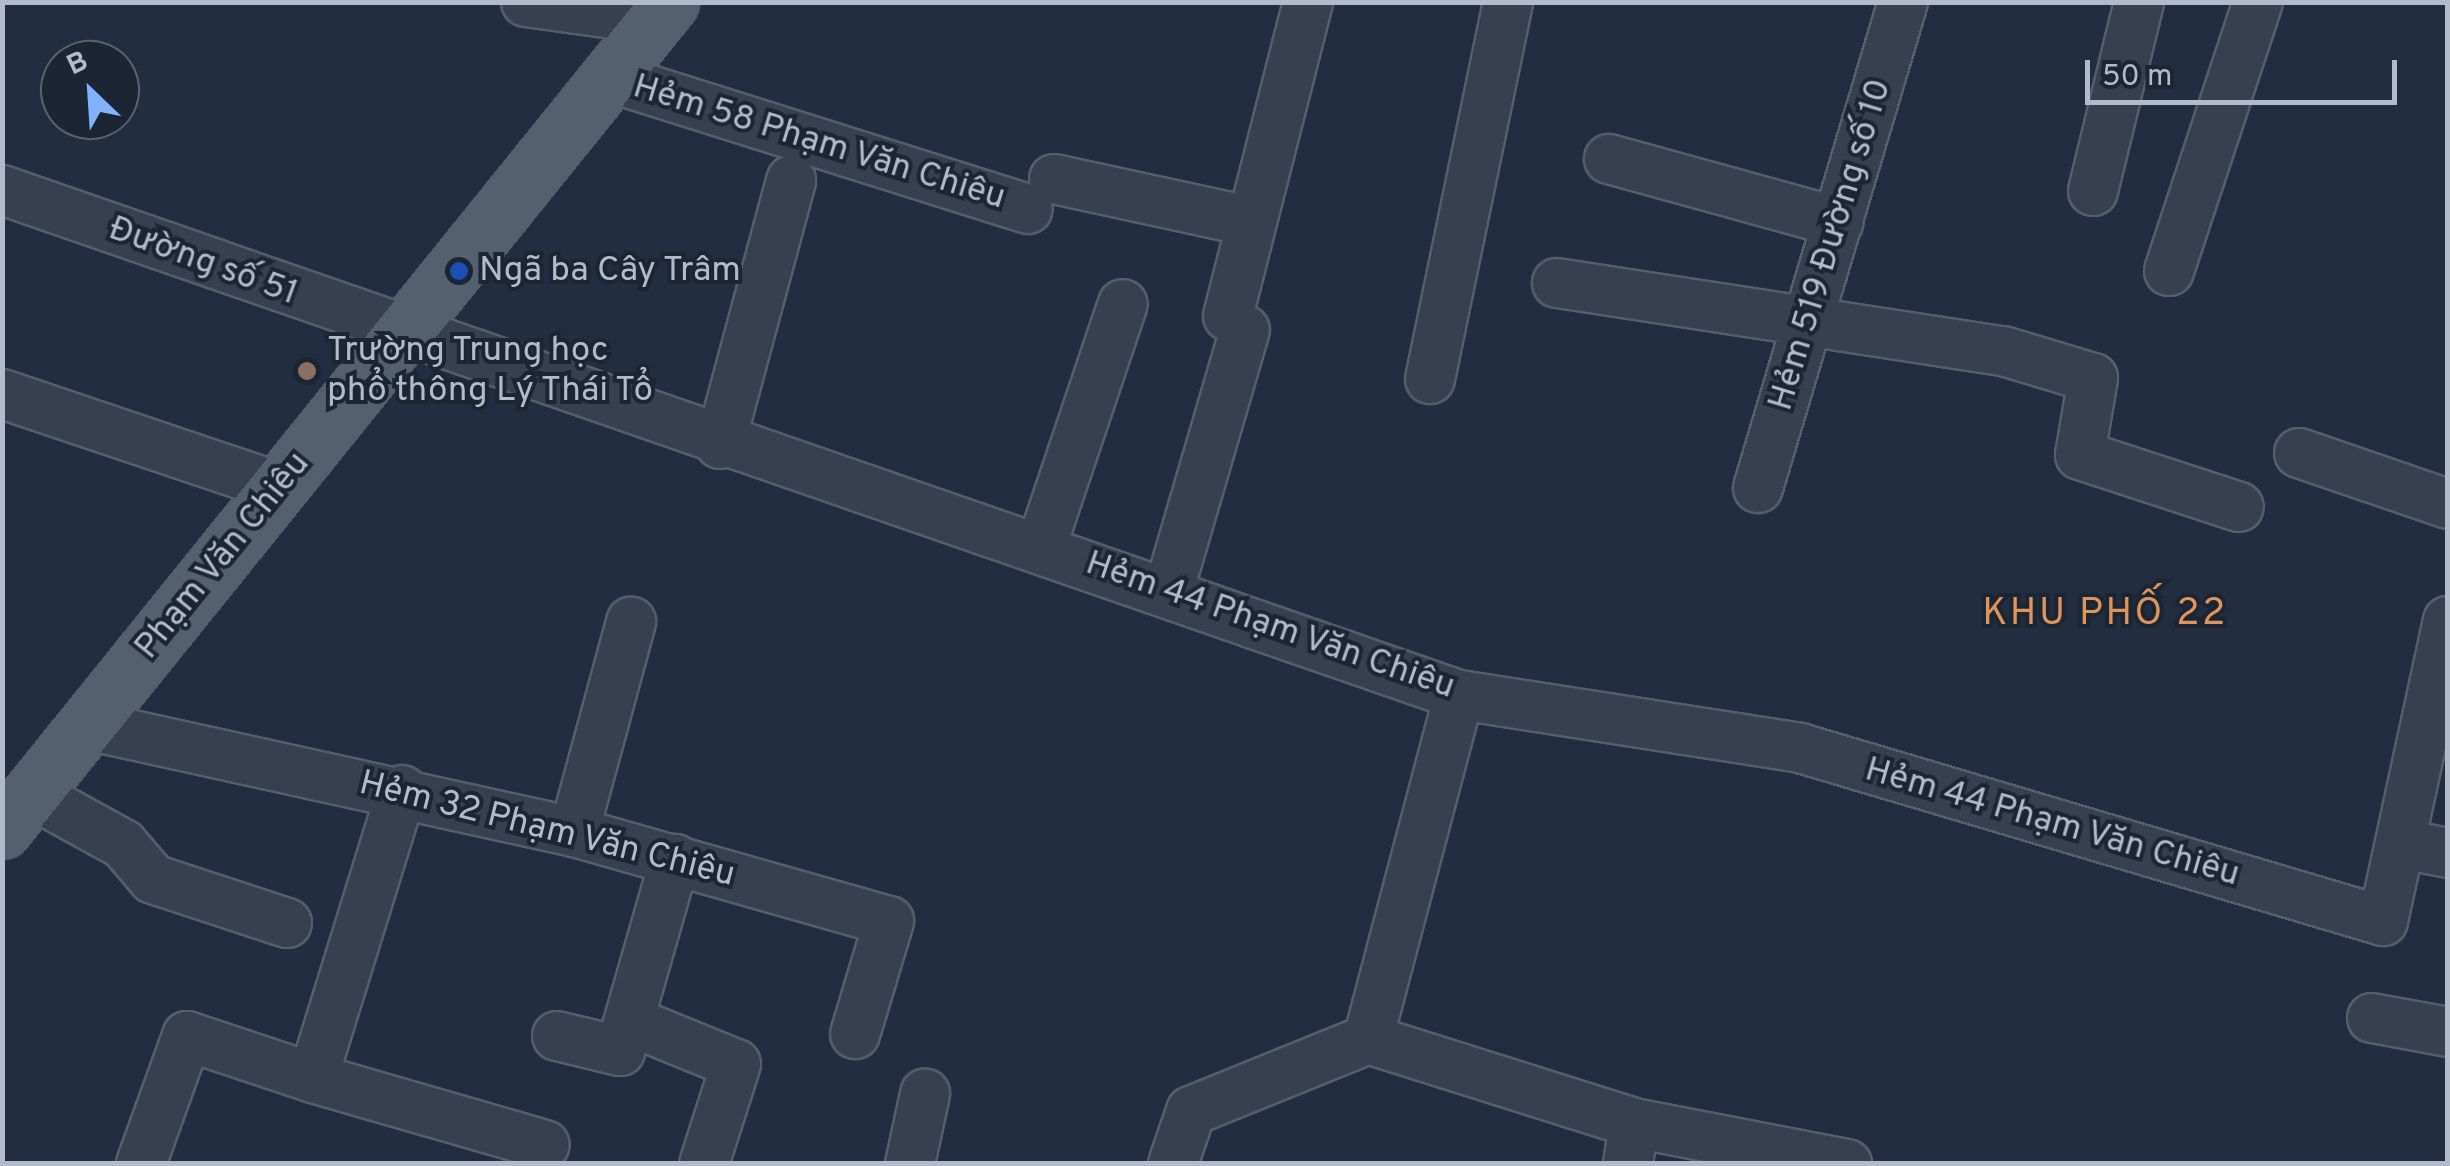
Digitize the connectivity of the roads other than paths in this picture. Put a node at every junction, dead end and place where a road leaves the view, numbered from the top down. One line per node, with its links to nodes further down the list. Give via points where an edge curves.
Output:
1 (526, 2): 7 (street)
2 (1308, 2): 13 (street)
3 (1508, 2): 20 (street)
4 (1903, 2): 14 (street, Hẻm 519 Đường số 10)
5 (2139, 2): 12 (street)
6 (2258, 2): 15 (street)
7 (663, 11): 8 (main road, Phạm Văn Chiêu)
8 (610, 78): 13 (street, Hẻm 58 Phạm Văn Chiêu, via 1041,194); 19 (main road, Phạm Văn Chiêu)
9 (1609, 159): 14 (street)
10 (791, 180): 22 (street)
11 (2, 190): 19 (street, Đường số 51)
12 (2093, 191)
13 (1249, 221): 29 (street, via 1236,323)
14 (1838, 222): 18 (street, Hẻm 519 Đường số 10)
15 (2169, 271)
16 (1556, 283): 18 (street)
17 (1123, 304): 28 (street)
18 (1808, 319): 25 (street, Hẻm 519 Đường số 10); 27 (street, via 2004,351 2092,378 2080,455)
19 (403, 333): 22 (street, Hẻm 44 Phạm Văn Chiêu); 24 (main road, Phạm Văn Chiêu)
20 (1430, 378)
21 (2, 394): 24 (street)
22 (720, 444): 28 (street, Hẻm 44 Phạm Văn Chiêu)
23 (2299, 453): 26 (street)
24 (278, 487): 33 (main road, Phạm Văn Chiêu)
25 (1758, 488)
26 (2448, 504)
27 (2239, 507)
28 (1042, 544): 29 (street, Hẻm 44 Phạm Văn Chiêu)
29 (1168, 593): 32 (street, Hẻm 44 Phạm Văn Chiêu)
30 (631, 622): 36 (street)
31 (2444, 650): 37 (street)
32 (1459, 695): 37 (street, Hẻm 44 Phạm Văn Chiêu, via 1800,748 2383,920); 46 (street)
33 (87, 726): 34 (street, Hẻm 32 Phạm Văn Chiêu); 35 (main road, Phạm Văn Chiêu)
34 (402, 790): 36 (street, Hẻm 32 Phạm Văn Chiêu); 47 (street)
35 (13, 813): 40 (street, via 122,844 152,880)
36 (574, 832): 39 (street, Hẻm 32 Phạm Văn Chiêu)
37 (2402, 844): 38 (street)
38 (2448, 853)
39 (675, 859): 42 (street); 44 (street, Hẻm 32 Phạm Văn Chiêu, via 890,921)
40 (287, 923)
41 (2372, 1018): 43 (street)
42 (630, 1021): 45 (street, via 620,1051); 52 (street, via 736,1064)
43 (2448, 1032)
44 (855, 1034)
45 (558, 1036)
46 (1368, 1039): 49 (street); 54 (street, via 1191,1111)
47 (313, 1078): 50 (street); 51 (street, via 186,1036)
48 (925, 1094): 53 (street)
49 (1631, 1143): 55 (street)
50 (545, 1145)
51 (142, 1164)
52 (704, 1164)
53 (910, 1164)
54 (1173, 1164)
55 (1847, 1164)

